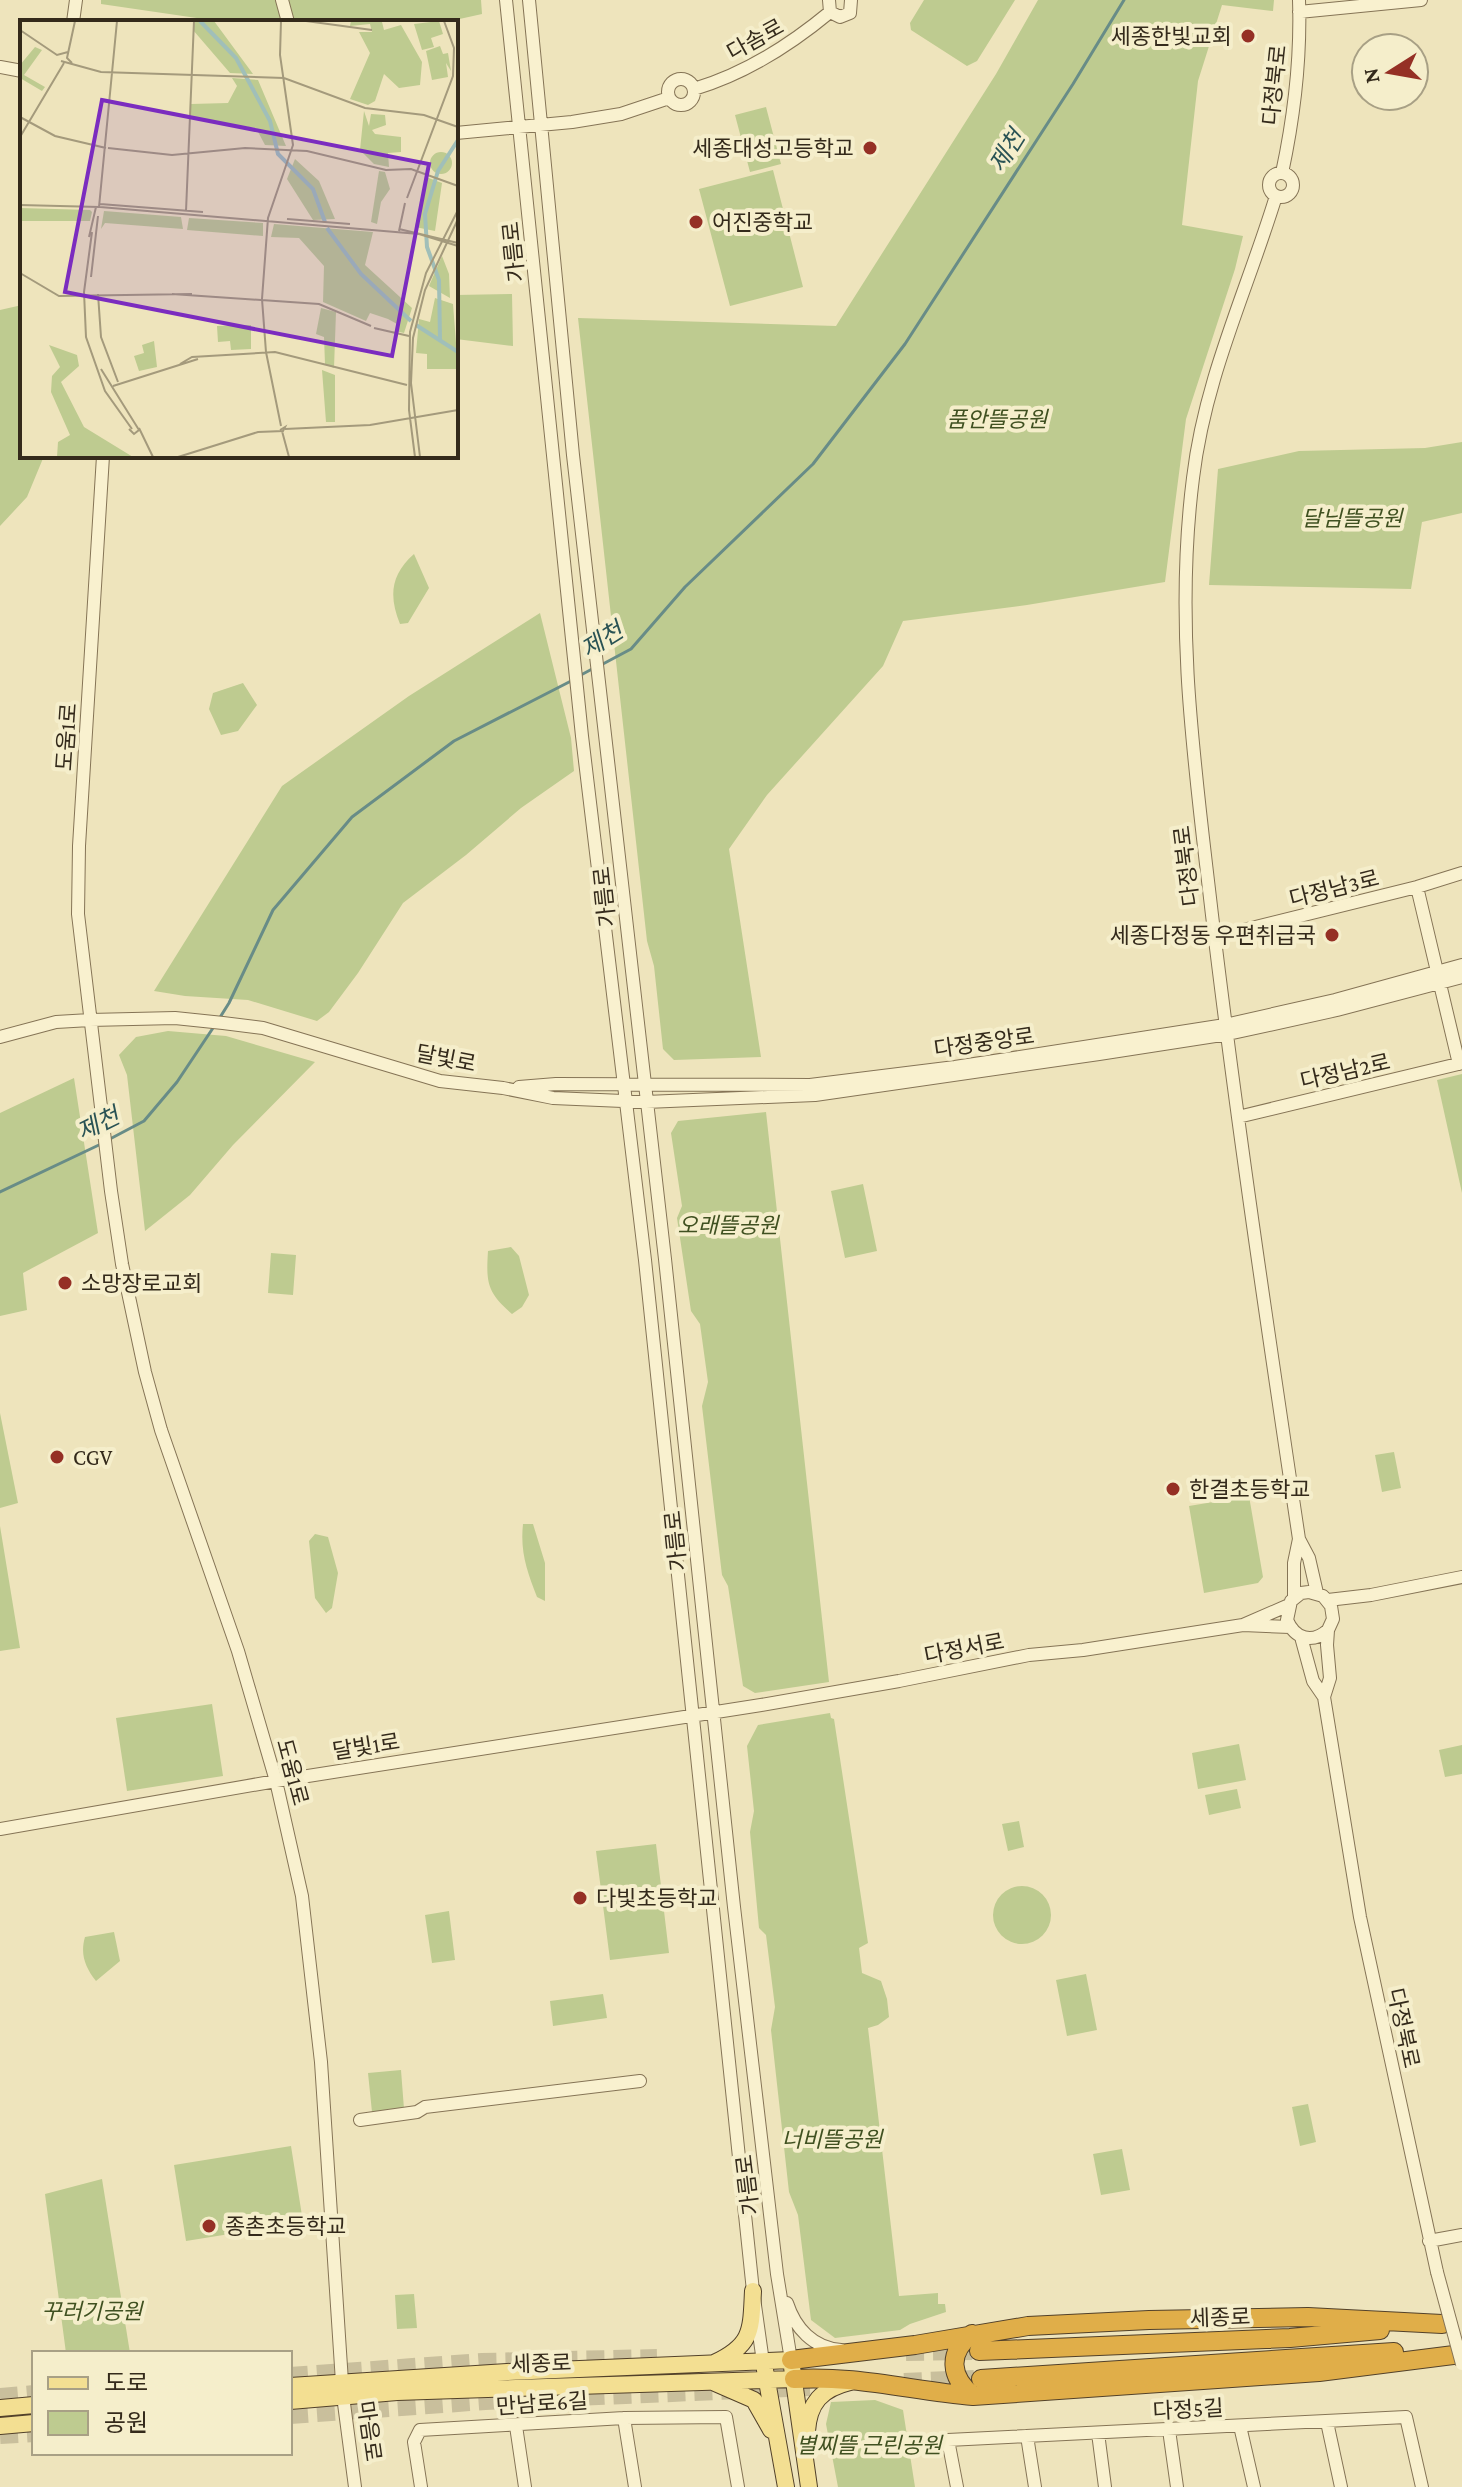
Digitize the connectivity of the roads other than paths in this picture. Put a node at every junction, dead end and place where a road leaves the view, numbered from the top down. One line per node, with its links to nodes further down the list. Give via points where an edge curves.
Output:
1 (76, 0): 9 (street)
2 (282, 0): 10 (street)
3 (506, 0): 16 (street, 가름로)
4 (529, 0): 15 (street, 가름로)
5 (851, 0): 7 (street, 다솜로, via 847,15 836,17)
6 (1421, 0): 8 (street)
7 (829, 6): 13 (street, 다솜로, via 800,37)
8 (1299, 6): 21 (street, 다정북로, via 1282,173 1269,184 1276,196 1205,405 1185,551 1189,717)
9 (73, 20)
10 (287, 20)
11 (0, 67): 12 (street)
12 (20, 71)
13 (694, 89): 14 (street, 다솜로, via 688,104); 14 (street, 다솜로, via 689,81 676,80)
14 (669, 98): 15 (street, 다솜로, via 621,114)
15 (540, 126): 16 (street, 다솜로); 29 (street, 가름로)
16 (520, 128): 17 (street, 다솜로); 30 (street, 가름로, via 582,736)
17 (458, 133)
18 (103, 458): 25 (street, 도움1로, via 79,846 78,914)
19 (1462, 873): 20 (street, 다정남3로)
20 (1417, 887): 21 (street, 다정남3로); 24 (street)
21 (1215, 937): 26 (street, 다정북로)
22 (1462, 965): 24 (street, 다정중앙로)
23 (1462, 977): 24 (street, 다정중앙로)
24 (1438, 978): 26 (street, 다정중앙로); 28 (street)
25 (90, 1020): 27 (street, via 56,1022); 31 (street, 달빛로, via 175,1018 263,1028 440,1081); 47 (street, 도움1로, via 122,1264 145,1372)
26 (1226, 1029): 29 (street, 다정중앙로, via 810,1085); 32 (street, 다정중앙로, via 815,1095); 34 (street, 다정북로)
27 (0, 1037)
28 (1461, 1064): 34 (street, 다정남2로)
29 (644, 1084): 30 (street, 다정중앙로); 32 (street, 가름로)
30 (625, 1085): 31 (street, 다정중앙로); 33 (street, 가름로)
31 (503, 1088): 33 (street, 달빛로)
32 (646, 1102): 33 (street, 다정중앙로); 45 (street, 가름로)
33 (627, 1103): 46 (street, 가름로)
34 (1238, 1117): 35 (street, 다정북로)
35 (1299, 1539): 38 (street); 39 (street)
36 (1462, 1577): 37 (street)
37 (1371, 1595): 38 (street); 41 (street, via 1349,1606)
38 (1322, 1597): 39 (street, via 1301,1593); 41 (street)
39 (1292, 1602): 40 (street); 42 (street)
40 (1243, 1625): 42 (street); 45 (street, 다정서로, via 1029,1655)
41 (1330, 1625): 43 (street, via 1315,1638); 44 (street, via 1330,1678)
42 (1290, 1627): 43 (street)
43 (1301, 1637): 44 (street, via 1313,1681)
44 (1324, 1697): 52 (street, 다정북로, via 1360,1917)
45 (714, 1713): 46 (street, 다정서로); 53 (street, 가름로)
46 (693, 1716): 47 (street, 달빛1로); 54 (street, 가름로)
47 (276, 1781): 48 (street, 달빛1로); 68 (street, 도움1로, via 302,1896 321,2062)
48 (0, 1829)
49 (640, 2081): 50 (street)
50 (360, 2120)
51 (1462, 2235): 52 (street)
52 (1429, 2241): 61 (street, 다정북로, bridge)
53 (777, 2274): 58 (street, via 790,2312 809,2339 833,2349); 62 (street, 가름로)
54 (753, 2291): 60 (street, 가름로); 63 (main road, via 745,2342)
55 (1462, 2320): 56 (highway, via 1149,2320 1028,2326)
56 (976, 2342): 58 (highway); 67 (highway, via 962,2342 954,2360 964,2389)
57 (1462, 2345): 67 (highway, 세종로)
58 (861, 2351): 62 (highway)
59 (1462, 2354): 67 (highway, via 1305,2373)
60 (763, 2362): 62 (main road, 세종로); 63 (main road, 세종로); 64 (main road)
61 (1462, 2364)
62 (792, 2370): 64 (main road, 세종로); 65 (highway); 82 (main road)
63 (710, 2373): 64 (main road, 세종로); 68 (main road, 세종로); 81 (main road, via 754,2400 772,2430)
64 (767, 2379): 81 (main road)
65 (859, 2380): 67 (highway); 82 (main road, via 828,2389 816,2399 808,2414)
66 (292, 2386): 68 (main road, 세종로)
67 (977, 2387)
68 (342, 2389): 69 (main road, 세종로); 83 (street, 마음로)
69 (292, 2401)
70 (32, 2405): 71 (main road)
71 (0, 2408)
72 (624, 2418): 76 (street, 만남로6길); 86 (street); 87 (street, 만남로6길, via 726,2417)
73 (1327, 2422): 77 (street, 다정5길); 95 (street); 96 (street, 다정5길, via 1406,2417)
74 (32, 2423): 75 (main road)
75 (0, 2426)
76 (516, 2426): 84 (street, 만남로6길, via 420,2430 414,2442); 85 (street)
77 (1240, 2426): 78 (street, 다정5길); 94 (street)
78 (1169, 2430): 79 (street, 다정5길); 93 (street)
79 (1098, 2433): 80 (street, 다정5길); 92 (street)
80 (1027, 2436): 90 (street, 다정5길, via 948,2440); 91 (street)
81 (781, 2460): 88 (main road)
82 (805, 2461): 89 (main road)
83 (355, 2487)
84 (421, 2487)
85 (525, 2487)
86 (635, 2487)
87 (738, 2487)
88 (786, 2487)
89 (809, 2487)
90 (957, 2487)
91 (1035, 2487)
92 (1105, 2487)
93 (1177, 2487)
94 (1254, 2487)
95 (1341, 2487)
96 (1422, 2487)

